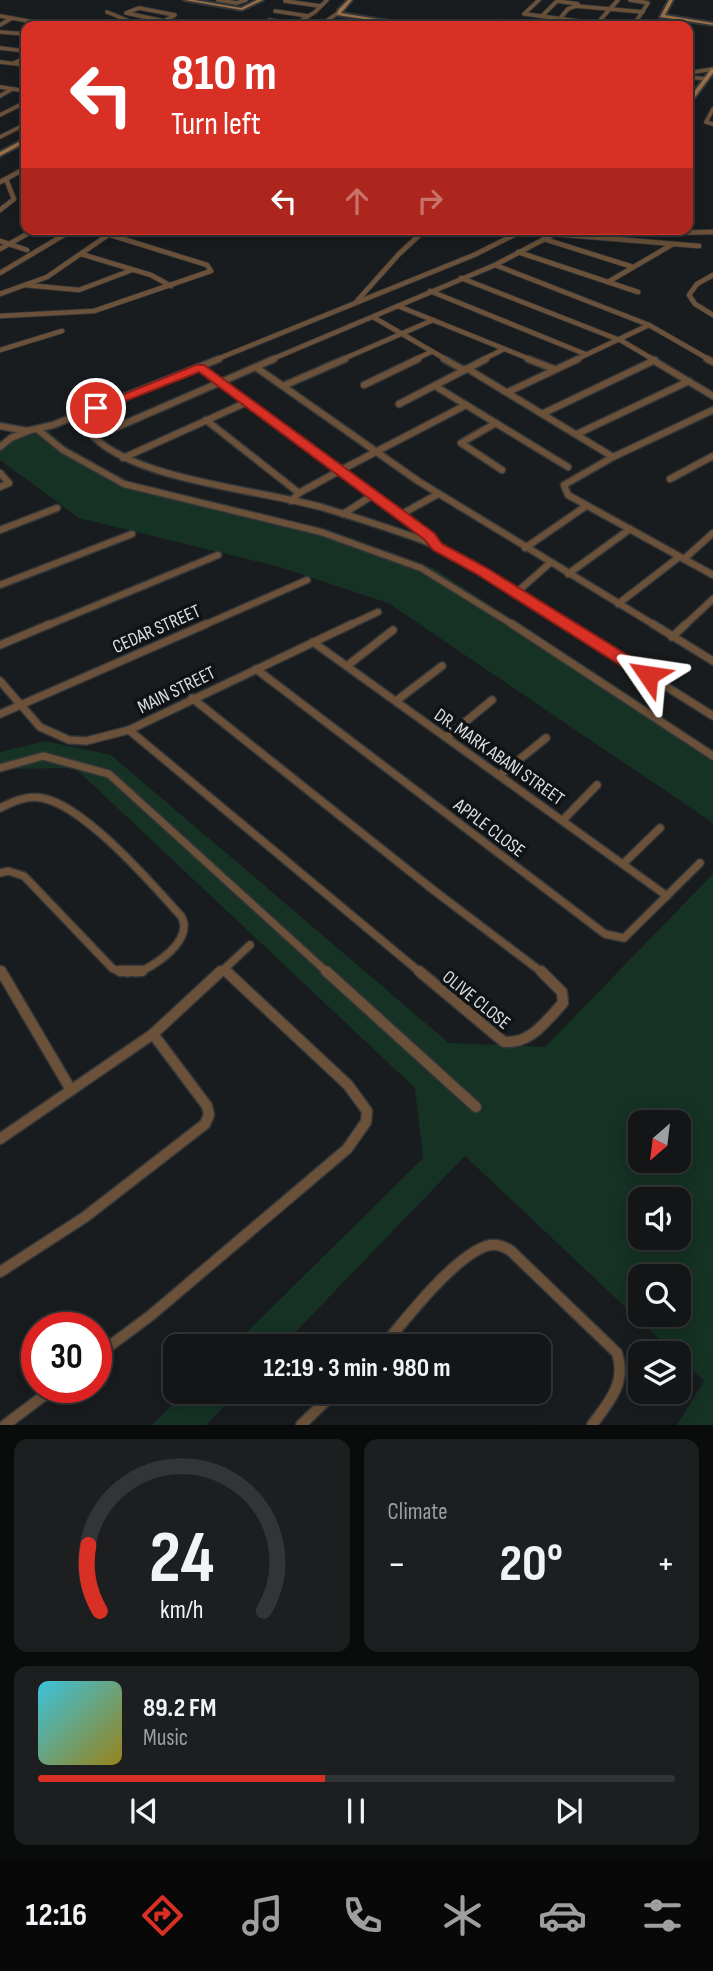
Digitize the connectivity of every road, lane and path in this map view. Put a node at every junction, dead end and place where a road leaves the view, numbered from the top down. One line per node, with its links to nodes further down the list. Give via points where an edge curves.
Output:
1 (186, 0): 4 (street, via 242,9)
2 (218, 0): 3 (street)
3 (246, 0)
4 (261, 0)
5 (327, 0): 13 (street)
6 (350, 0): 18 (street)
7 (539, 0): 19 (street)
8 (618, 0): 14 (street)
9 (630, 0): 17 (street, via 648,2)
10 (671, 0): 37 (street, via 662,16)
11 (285, 1): 13 (street)
12 (586, 5): 14 (street); 22 (street, via 557,1); 24 (street, via 570,8)
13 (320, 6): 21 (street)
14 (610, 7): 17 (street); 25 (street)
15 (275, 11): 21 (street)
16 (107, 12): 28 (street)
17 (643, 12): 36 (street)
18 (338, 13): 32 (street); 33 (street)
19 (525, 14): 22 (street); 34 (street)
20 (0, 16): 23 (street)
21 (308, 16): 31 (street)
22 (542, 16): 24 (street)
23 (13, 18): 27 (street); 38 (street)
24 (560, 19): 35 (street)
25 (601, 19)
26 (269, 20): 30 (street)
27 (28, 21)
28 (128, 21)
29 (164, 21): 29 (street, via 129,15 126,13 139,8 174,14)
30 (274, 21)
31 (301, 21)
32 (326, 21)
33 (387, 21)
34 (519, 21)
35 (576, 21)
36 (636, 21)
37 (713, 24)
38 (0, 25)
39 (0, 32): 40 (street)
40 (21, 34)
41 (0, 48): 42 (street)
42 (21, 50)
43 (21, 59): 45 (street)
44 (0, 62): 45 (street)
45 (13, 63): 46 (street)
46 (21, 64)
47 (713, 70): 48 (street); 50 (street)
48 (693, 74)
49 (693, 76): 50 (street)
50 (707, 79): 55 (street)
51 (0, 87): 52 (street)
52 (13, 89): 53 (street); 54 (street)
53 (21, 90)
54 (0, 96)
55 (693, 97)
56 (21, 104): 58 (street)
57 (713, 109): 59 (street, via 706,121)
58 (0, 115)
59 (713, 124)
60 (21, 126): 61 (street)
61 (0, 137)
62 (21, 142): 63 (street)
63 (0, 154)
64 (21, 171): 65 (street)
65 (6, 179): 66 (street); 67 (street, via 14,200)
66 (0, 182)
67 (0, 210)
68 (693, 232): 69 (street)
69 (713, 232)
70 (25, 235): 79 (street)
71 (64, 235): 89 (street)
72 (108, 235): 85 (street); 94 (street, via 212,269)
73 (418, 235): 98 (street)
74 (514, 235): 98 (street)
75 (554, 235): 77 (street)
76 (569, 235): 80 (street)
77 (544, 239): 84 (street); 87 (street)
78 (0, 241): 79 (street)
79 (9, 244): 82 (street); 83 (street)
80 (674, 244): 81 (street); 87 (street)
81 (699, 246)
82 (0, 249)
83 (27, 250)
84 (518, 252): 86 (street); 92 (street)
85 (81, 254): 88 (street); 93 (street, via 47,277)
86 (495, 265): 91 (street); 104 (street)
87 (633, 267): 92 (street)
88 (132, 270): 93 (street, via 79,290); 94 (street)
89 (0, 273)
90 (713, 275): 100 (street, via 697,284 690,295 695,304)
91 (461, 278): 95 (street); 107 (street)
92 (608, 282): 96 (street)
93 (24, 285): 97 (street)
94 (171, 286): 101 (street, via 83,313)
95 (430, 291): 99 (street); 111 (street)
96 (638, 292)
97 (0, 294)
98 (355, 304): 114 (street)
99 (398, 306): 102 (street); 103 (street)
100 (713, 315)
101 (0, 316)
102 (373, 317): 106 (street); 115 (street)
103 (433, 320): 106 (street); 108 (street)
104 (649, 326): 107 (street); 113 (street)
105 (62, 331): 109 (street)
106 (402, 334): 110 (street); 121 (street)
107 (618, 340): 111 (street); 112 (street)
108 (504, 349): 116 (street); 117 (street)
109 (0, 350)
110 (431, 352): 116 (street); 120 (street)
111 (585, 354): 117 (street)
112 (654, 360): 118 (street); 129 (street)
113 (713, 362)
114 (200, 367): 119 (street); 133 (street)
115 (257, 368): 119 (street); 121 (street)
116 (468, 369): 122 (street); 123 (street)
117 (554, 369): 123 (street)
118 (689, 381): 124 (street); 135 (street)
119 (220, 383): 125 (street); 141 (street, via 96,435 96,441)
120 (364, 385)
121 (283, 386): 138 (street)
122 (435, 386): 126 (street); 127 (street)
123 (508, 393): 129 (street)
124 (713, 396)
125 (246, 403): 130 (street); 144 (street)
126 (399, 404)
127 (466, 405): 131 (street); 138 (street)
128 (713, 410): 140 (street)
129 (544, 413): 135 (street)
130 (206, 420): 141 (street); 148 (street)
131 (496, 424): 142 (street); 143 (street, via 461,443)
132 (2, 427): 134 (street); 136 (street)
133 (37, 429): 134 (street); 191 (street, via 63,450 124,484 321,532 421,568)
134 (29, 431): 136 (street)
135 (577, 434): 140 (street)
136 (10, 439): 137 (street)
137 (0, 447)
138 (377, 452): 144 (street); 149 (street)
139 (713, 456): 146 (street)
140 (612, 457): 152 (street, via 564,485 568,495)
141 (123, 458): 151 (street, via 140,466)
142 (568, 467)
143 (502, 470)
144 (339, 471): 148 (street); 150 (street)
145 (0, 473): 147 (street, via 9,483)
146 (670, 479)
147 (0, 487)
148 (299, 493): 151 (street)
149 (438, 494): 155 (street); 161 (street)
150 (373, 495): 154 (street); 155 (street)
151 (291, 501): 154 (street)
152 (586, 506): 156 (street); 161 (street)
153 (57, 508): 157 (street)
154 (343, 514): 160 (street)
155 (400, 515): 160 (street)
156 (630, 529): 163 (street); 165 (street)
157 (0, 530)
158 (713, 533): 163 (street)
159 (132, 534): 168 (street)
160 (438, 547): 169 (street)
161 (525, 548): 164 (street)
162 (218, 555): 176 (street)
163 (682, 558): 166 (street); 171 (street)
164 (550, 563): 165 (street); 169 (street)
165 (568, 574): 171 (street)
166 (713, 575)
167 (307, 580): 185 (street, CEDAR STREET)
168 (0, 585)
169 (516, 593): 187 (street)
170 (713, 599): 174 (street)
171 (618, 604): 174 (street)
172 (378, 611): 175 (street, MAIN STREET)
173 (393, 630): 178 (street)
174 (672, 637): 177 (street)
175 (313, 642): 178 (street, DR. MARK ABANI STREET); 180 (street, MAIN STREET)
176 (0, 645)
177 (713, 661)
178 (347, 666): 184 (street, DR. MARK ABANI STREET)
179 (442, 666): 184 (street)
180 (256, 669): 182 (street, MAIN STREET); 201 (street, APPLE CLOSE, via 605,933 624,937)
181 (0, 681): 185 (street, MAIN STREET)
182 (192, 698): 188 (street, MAIN STREET); 188 (street, OLIVE CLOSE, via 547,976 562,992 563,1003 526,1040 503,1042)
183 (492, 699): 189 (street)
184 (396, 701): 189 (street, DR. MARK ABANI STREET)
185 (18, 705): 186 (street, CEDAR STREET); 188 (street, MAIN STREET, via 40,728 57,737 101,741)
186 (0, 713)
187 (713, 716)
188 (129, 730)
189 (447, 737): 193 (street, DR. MARK ABANI STREET)
190 (546, 738): 193 (street)
191 (713, 756)
192 (0, 768): 207 (street, via 43,756 109,775)
193 (500, 775): 196 (street, DR. MARK ABANI STREET)
194 (597, 785): 196 (street)
195 (0, 808): 200 (street, via 39,798 59,803 177,911 184,920 183,935 138,973 114,969 24,876)
196 (563, 820): 198 (street, DR. MARK ABANI STREET)
197 (660, 828): 198 (street)
198 (624, 863): 201 (street, DR. MARK ABANI STREET)
199 (700, 863): 201 (street, APPLE CLOSE)
200 (0, 873)
201 (667, 896)
202 (250, 945): 204 (street)
203 (0, 970): 206 (street)
204 (224, 970): 205 (street); 211 (street, via 348,1085 367,1111 366,1122 347,1149)
205 (153, 1034): 206 (street); 209 (street, via 207,1107 205,1124 85,1217)
206 (71, 1090): 208 (street)
207 (476, 1107)
208 (0, 1139)
209 (0, 1272)
210 (394, 1334): 216 (street, via 459,1263 475,1251 499,1245 512,1251 617,1353 624,1371 622,1381)
211 (112, 1344)
212 (34, 1403): 214 (street)
213 (323, 1404): 215 (street)
214 (5, 1425)
215 (301, 1425)
216 (592, 1425)

